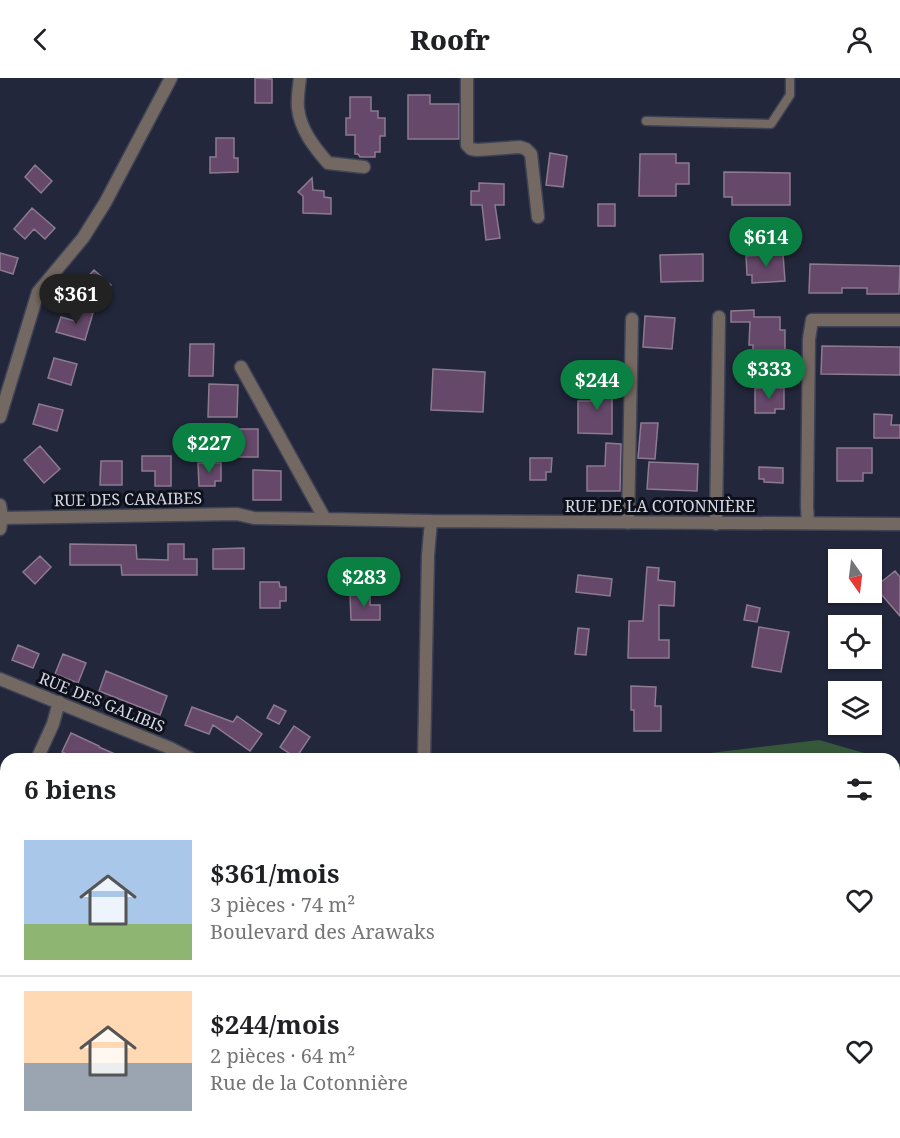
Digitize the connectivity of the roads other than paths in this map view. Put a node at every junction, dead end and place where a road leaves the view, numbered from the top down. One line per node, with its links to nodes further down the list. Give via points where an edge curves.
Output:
1 (171, 78): 12 (street, via 105,203 38,292)
2 (300, 78): 6 (street, via 298,107 304,130 321,155 328,163)
3 (467, 78): 7 (street, via 467,145 477,150 520,147 531,154)
4 (790, 78): 5 (lane, via 790,96 771,124)
5 (646, 121)
6 (364, 167)
7 (538, 217)
8 (718, 317): 18 (street)
9 (632, 319): 16 (street)
10 (900, 320): 17 (street, via 812,320)
11 (242, 368): 14 (street)
12 (0, 417)
13 (1, 517): 14 (street, RUE DES CARAIBES, via 237,514 254,518)
14 (325, 519): 15 (street, RUE DE LA COTONNIÈRE)
15 (425, 521): 16 (street, RUE DE LA COTONNIÈRE); 24 (street, via 428,555)
16 (628, 523): 18 (street, RUE DE LA COTONNIÈRE)
17 (808, 523): 18 (street, RUE DE LA COTONNIÈRE); 19 (street, RUE DE LA COTONNIÈRE)
18 (716, 524)
19 (900, 524)
20 (0, 679): 21 (street, RUE DES GALIBIS)
21 (59, 702): 22 (street); 23 (street, RUE DES GALIBIS)
22 (40, 753)
23 (180, 753)
24 (424, 753)

